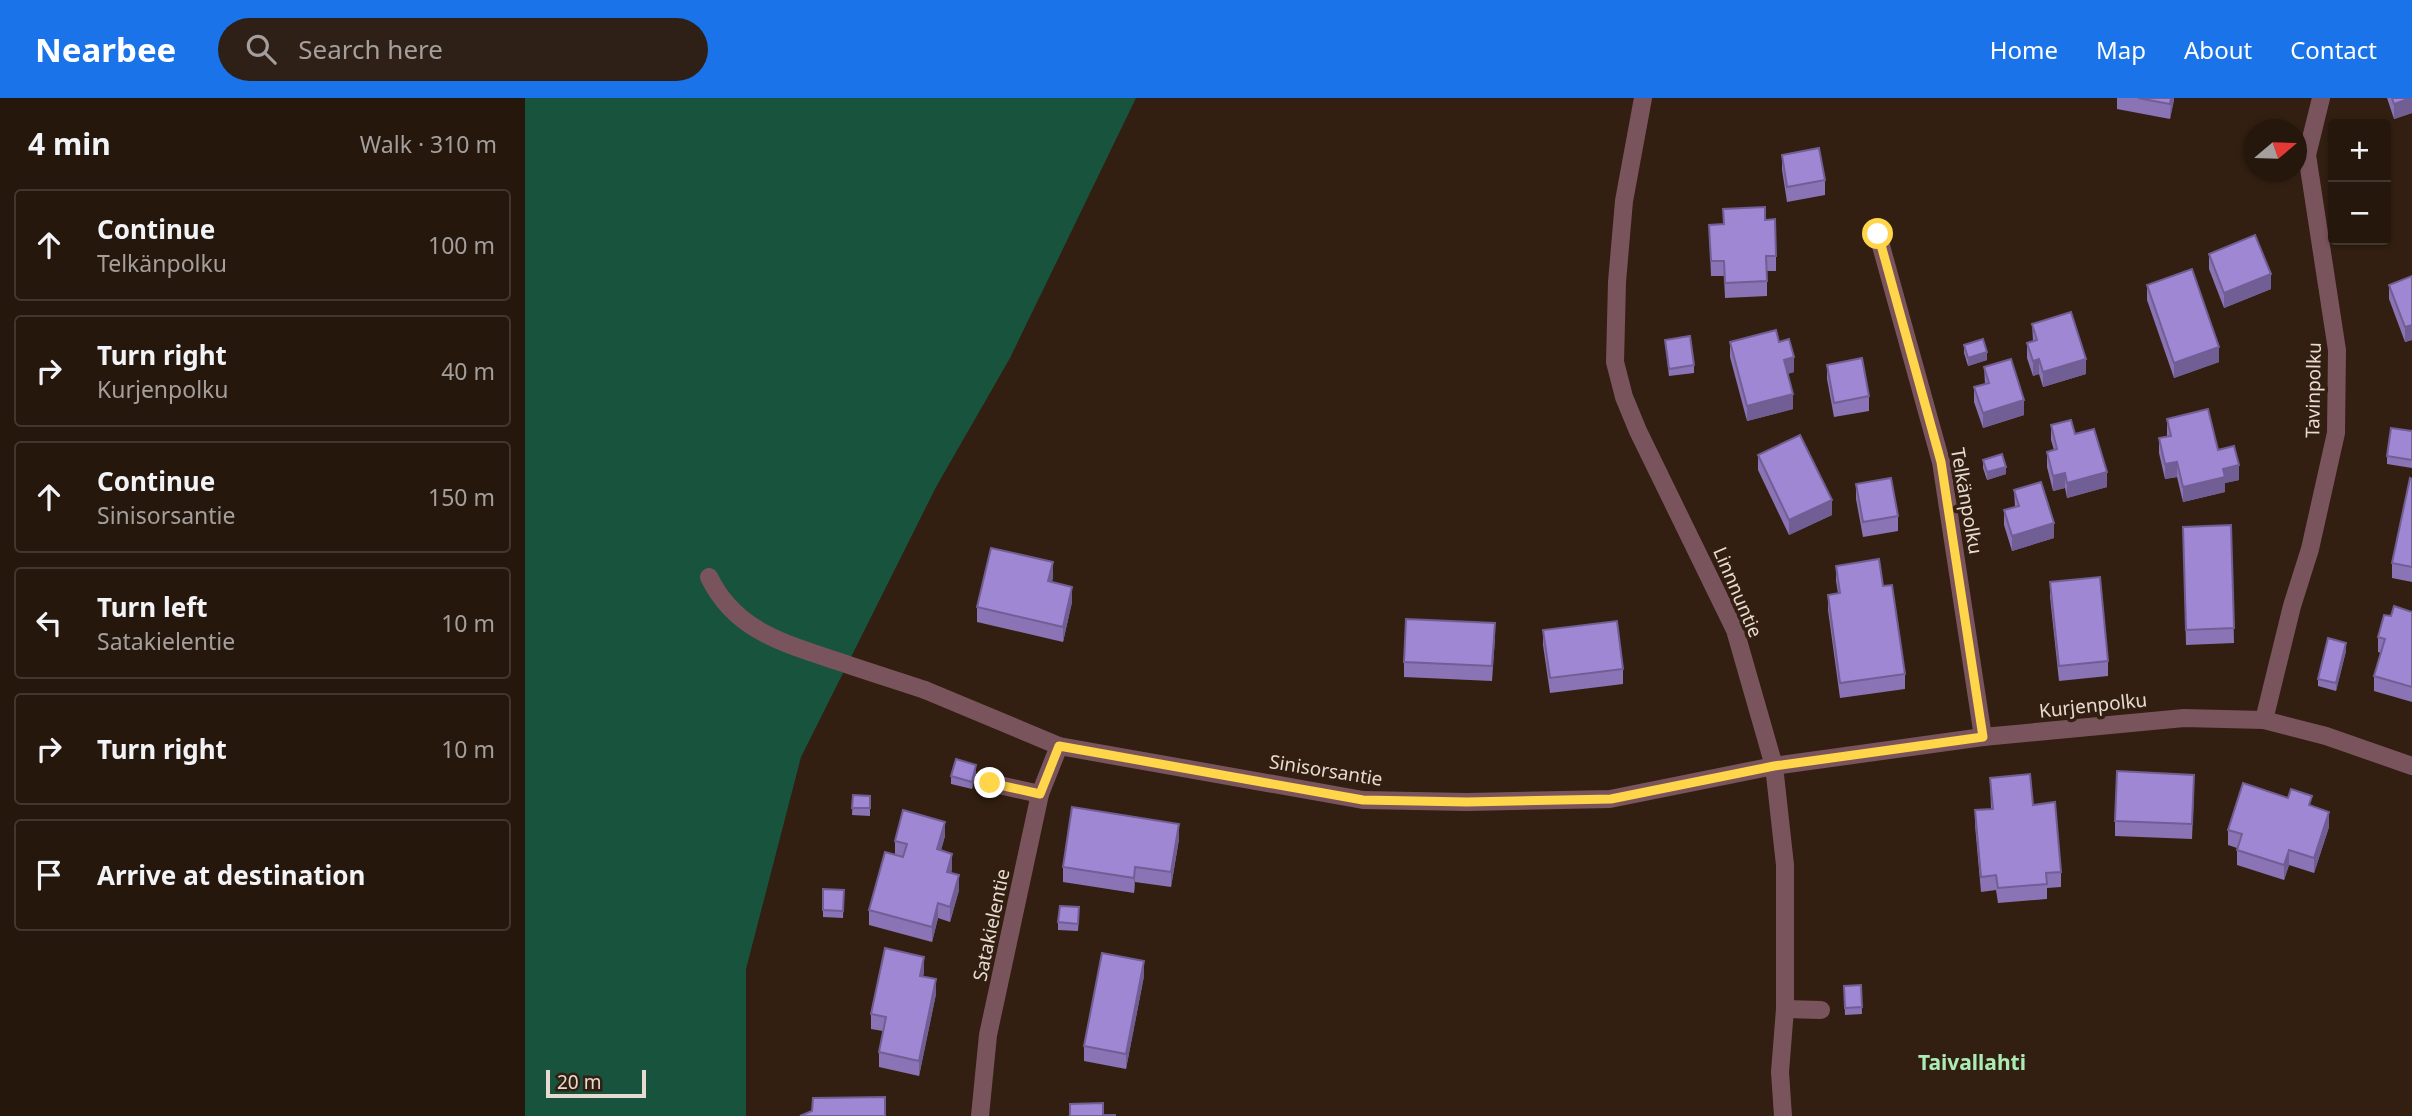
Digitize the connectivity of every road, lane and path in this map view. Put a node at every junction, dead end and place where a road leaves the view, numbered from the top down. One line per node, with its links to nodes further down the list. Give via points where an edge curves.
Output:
1 (1643, 98): 8 (street, Linnnuntie, via 1624,201 1615,362 1638,432 1735,630)
2 (2321, 98): 5 (street, Tavinpolku, via 2307,155 2337,350 2336,433)
3 (1878, 234): 6 (street, Telkänpolku, via 1941,462)
4 (709, 577): 7 (street, Sinisorsantie, via 718,596 758,631 925,690)
5 (2264, 720): 6 (street, Kurjenpolku, via 2184,718); 9 (street, Kurjenpolku)
6 (1983, 737): 8 (street, Kurjenpolku)
7 (1059, 746): 8 (street, Sinisorsantie, via 1363,800 1611,799); 11 (street, Satakielentie)
8 (1774, 766): 12 (street, Linnnuntie, via 1785,865)
9 (2412, 766)
10 (990, 783): 11 (street)
11 (1040, 794): 14 (street, Satakielentie, via 988,1035)
12 (1785, 1009): 13 (street); 15 (street, Linnnuntie, via 1780,1072)
13 (1821, 1010)
14 (980, 1116)
15 (1783, 1116)

